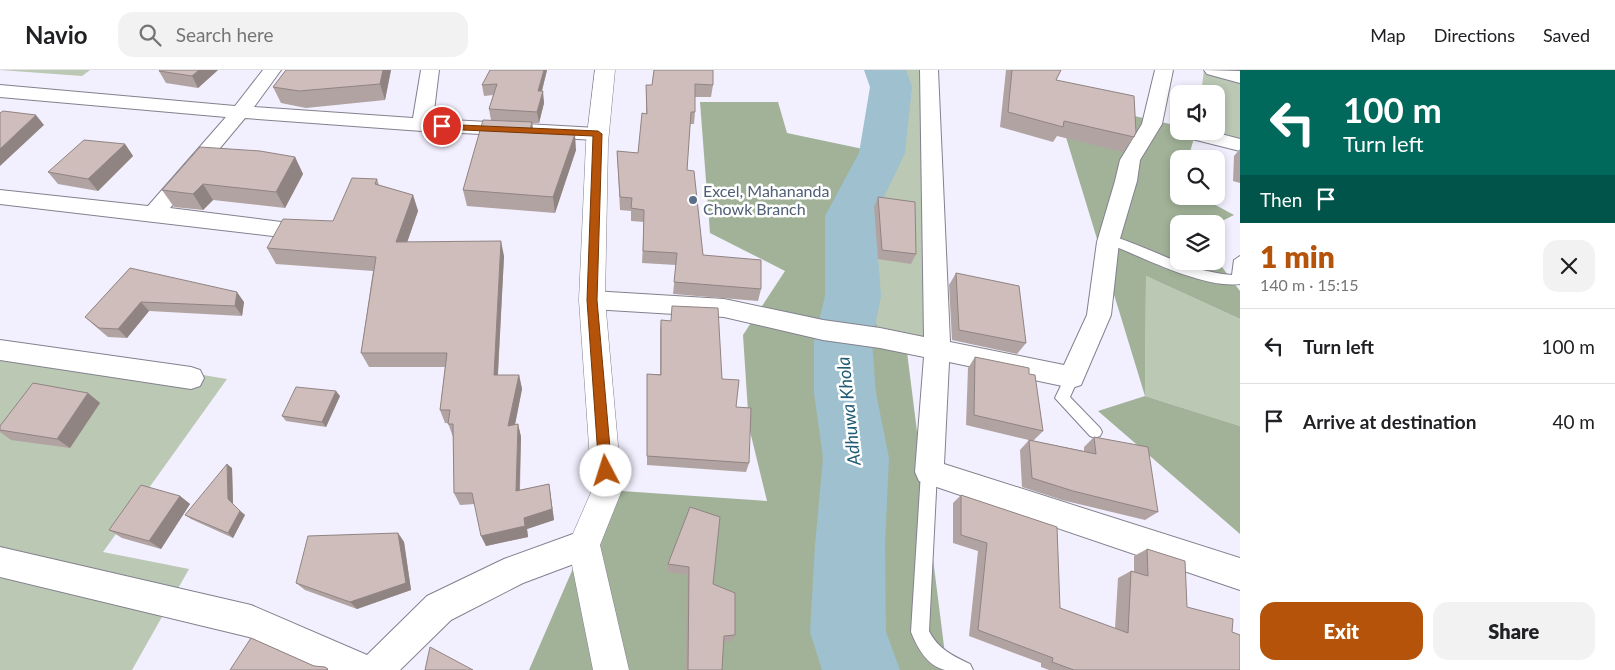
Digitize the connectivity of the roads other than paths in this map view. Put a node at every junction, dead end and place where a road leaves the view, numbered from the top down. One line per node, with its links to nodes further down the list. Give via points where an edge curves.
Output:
1 (272, 70): 9 (street)
2 (430, 70): 11 (street)
3 (605, 70): 13 (street)
4 (929, 70): 22 (street)
5 (1164, 70): 10 (street)
6 (1213, 70): 7 (street)
7 (1240, 76)
8 (3, 94): 9 (street)
9 (240, 112): 11 (street); 17 (street)
10 (1152, 124): 12 (street); 19 (street, via 1130,160)
11 (422, 125): 13 (street)
12 (1170, 128)
13 (598, 134): 21 (street)
14 (1220, 140): 15 (street)
15 (1240, 145)
16 (0, 197): 17 (street)
17 (153, 214): 18 (street)
18 (281, 229)
19 (1109, 239): 20 (lane, via 1223,280 1238,280); 24 (street, via 1099,315)
20 (1240, 260)
21 (592, 300): 22 (street, via 724,308 823,330); 28 (street, via 607,490)
22 (937, 349): 24 (street); 27 (street)
23 (0, 350): 25 (street)
24 (1072, 377): 26 (lane, via 1062,398)
25 (191, 378)
26 (1095, 432)
27 (929, 472): 30 (street); 34 (lane, via 920,632 926,646 937,657)
28 (584, 545): 32 (street, via 515,570 439,608); 33 (street)
29 (0, 562): 31 (street, via 251,621)
30 (1240, 574)
31 (362, 670)
32 (376, 670)
33 (611, 670)
34 (964, 670)

